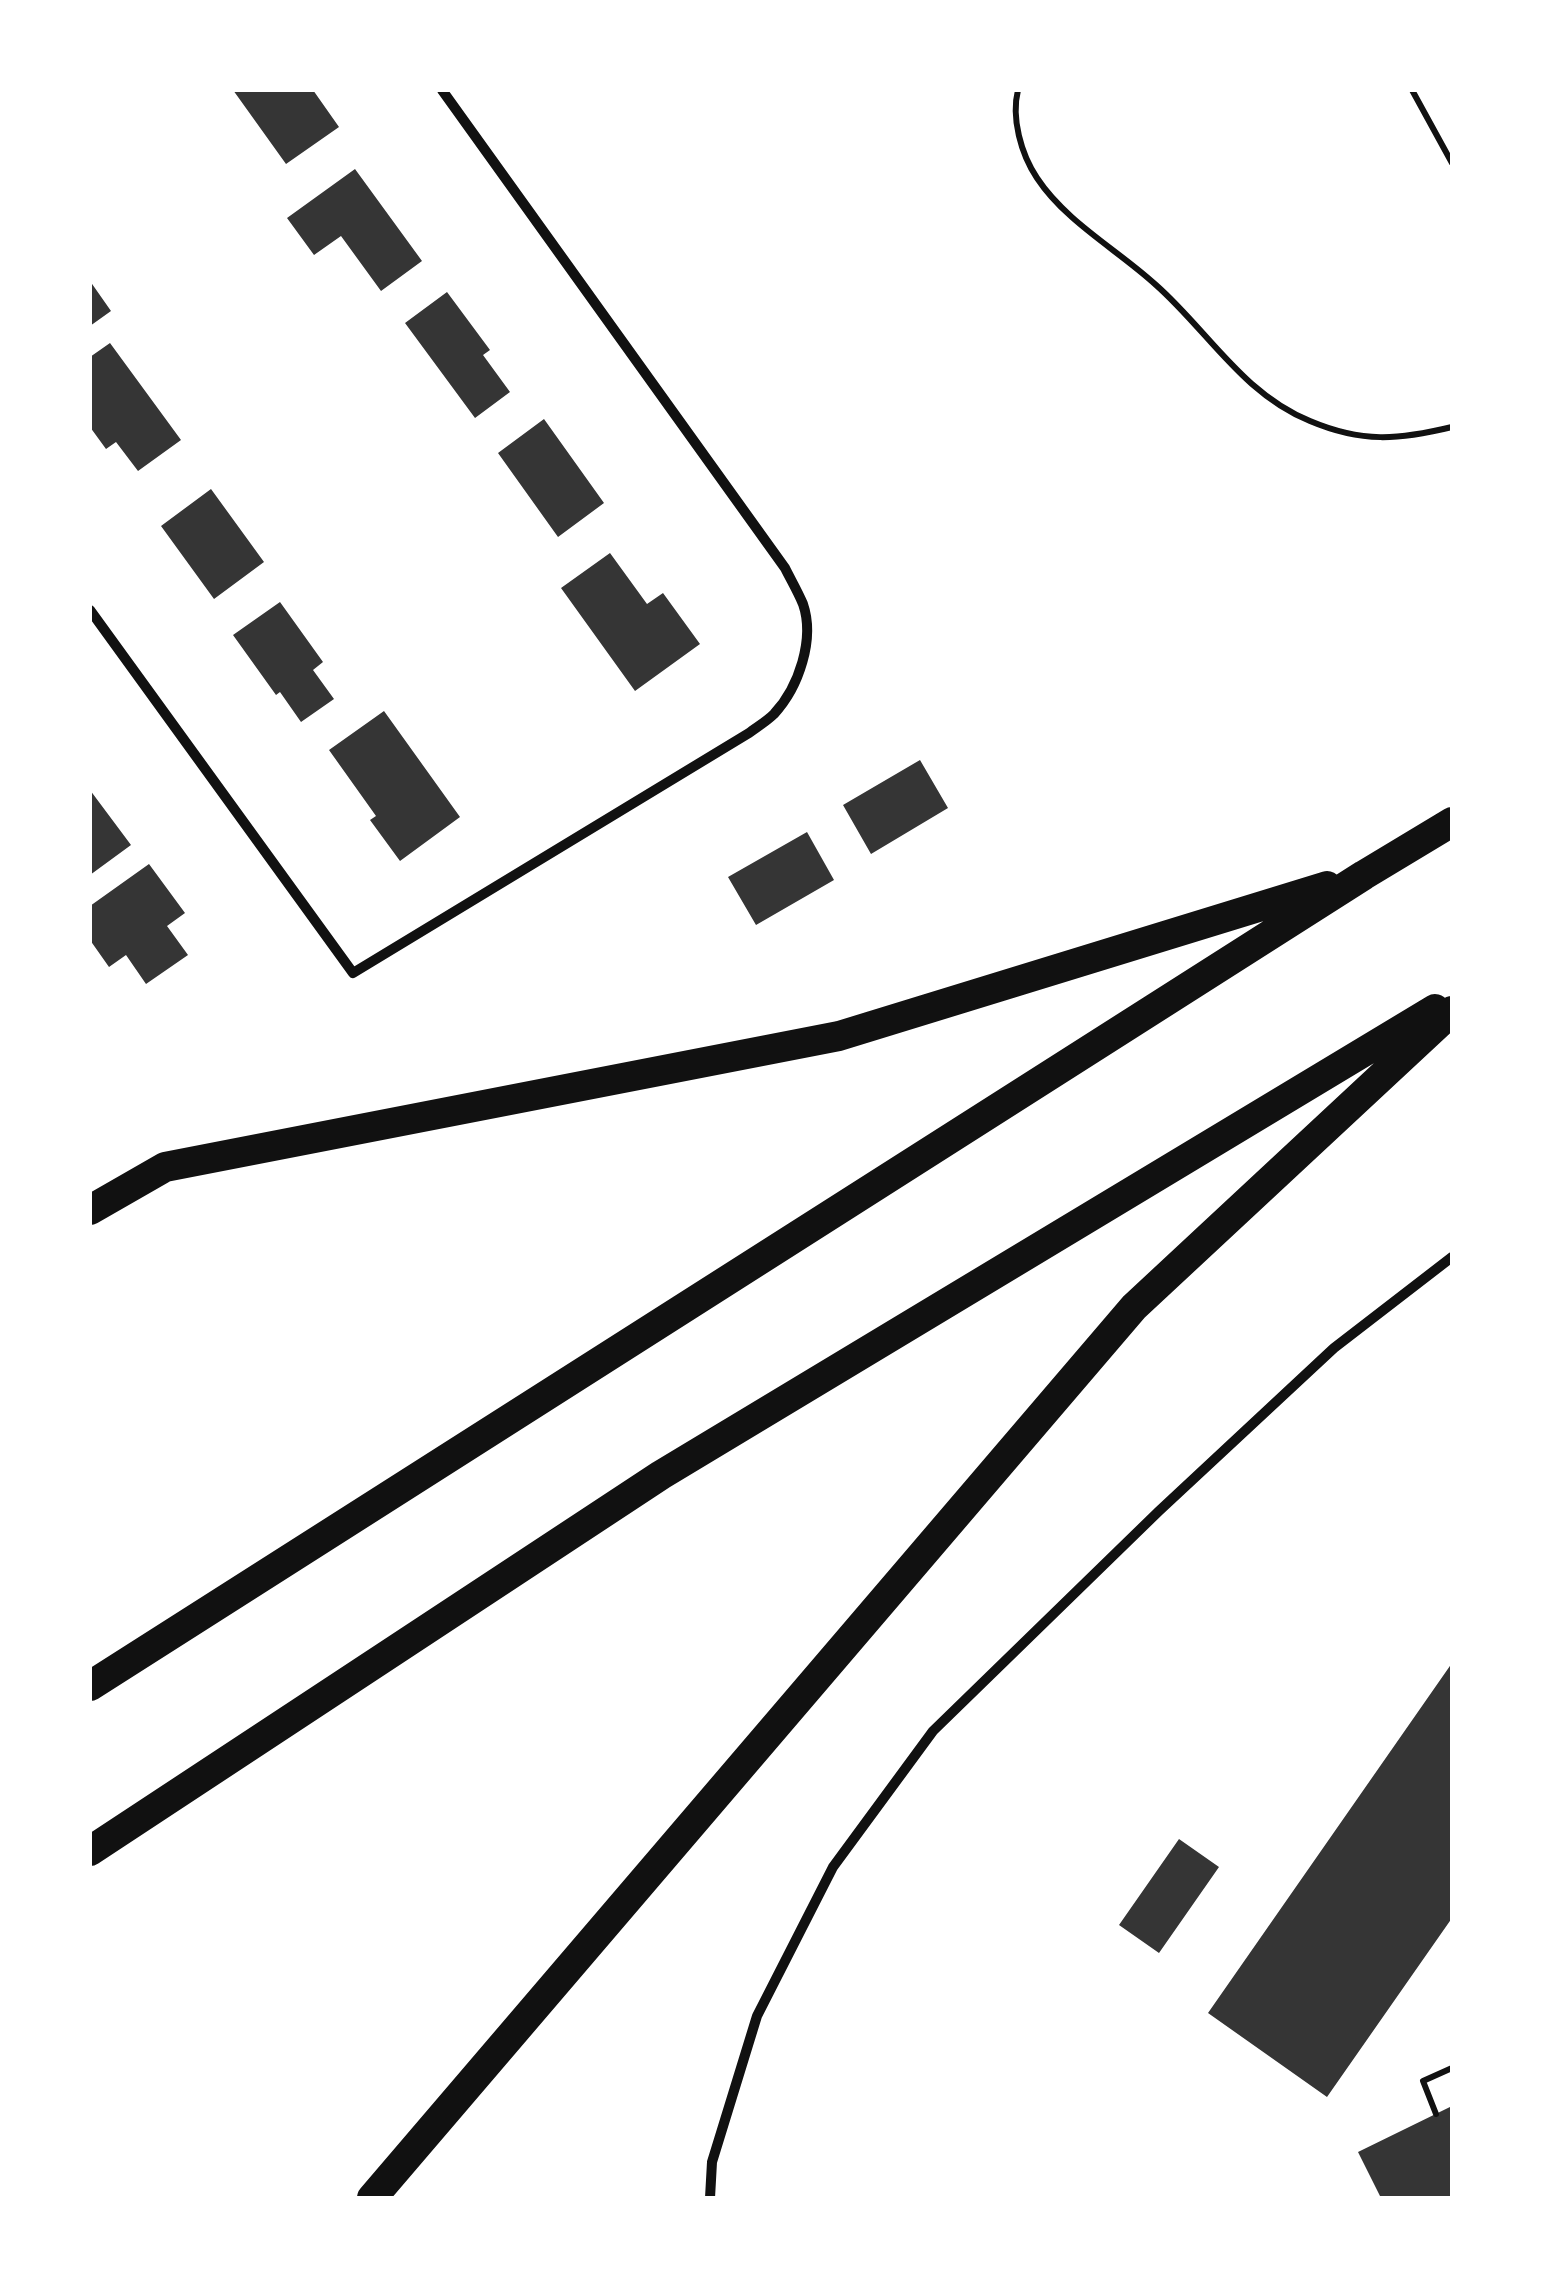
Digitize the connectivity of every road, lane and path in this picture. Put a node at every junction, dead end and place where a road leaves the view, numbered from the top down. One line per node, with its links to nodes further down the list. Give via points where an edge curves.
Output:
1 (442, 90): 6 (street, via 785,568 804,606 807,642 789,695 749,733 353,973)
2 (1018, 90): 5 (path, via 1023,150 1047,192 1156,284 1271,400 1341,433 1410,437)
3 (1412, 90): 4 (path)
4 (1452, 163)
5 (1452, 427)
6 (90, 610)
7 (1452, 822): 8 (highway)
8 (1364, 875): 11 (highway, via 839,1036 165,1167); 13 (highway)
9 (1452, 999): 14 (highway, via 661,1475)
10 (1452, 1010): 17 (highway, via 1134,1307)
11 (90, 1210)
12 (1452, 1257): 18 (street, via 1334,1348 933,1730 832,1867 757,2016 712,2162)
13 (90, 1686)
14 (90, 1851)
15 (1452, 2068): 16 (path, via 1422,2081)
16 (1436, 2114)
17 (372, 2198)
18 (710, 2198)

